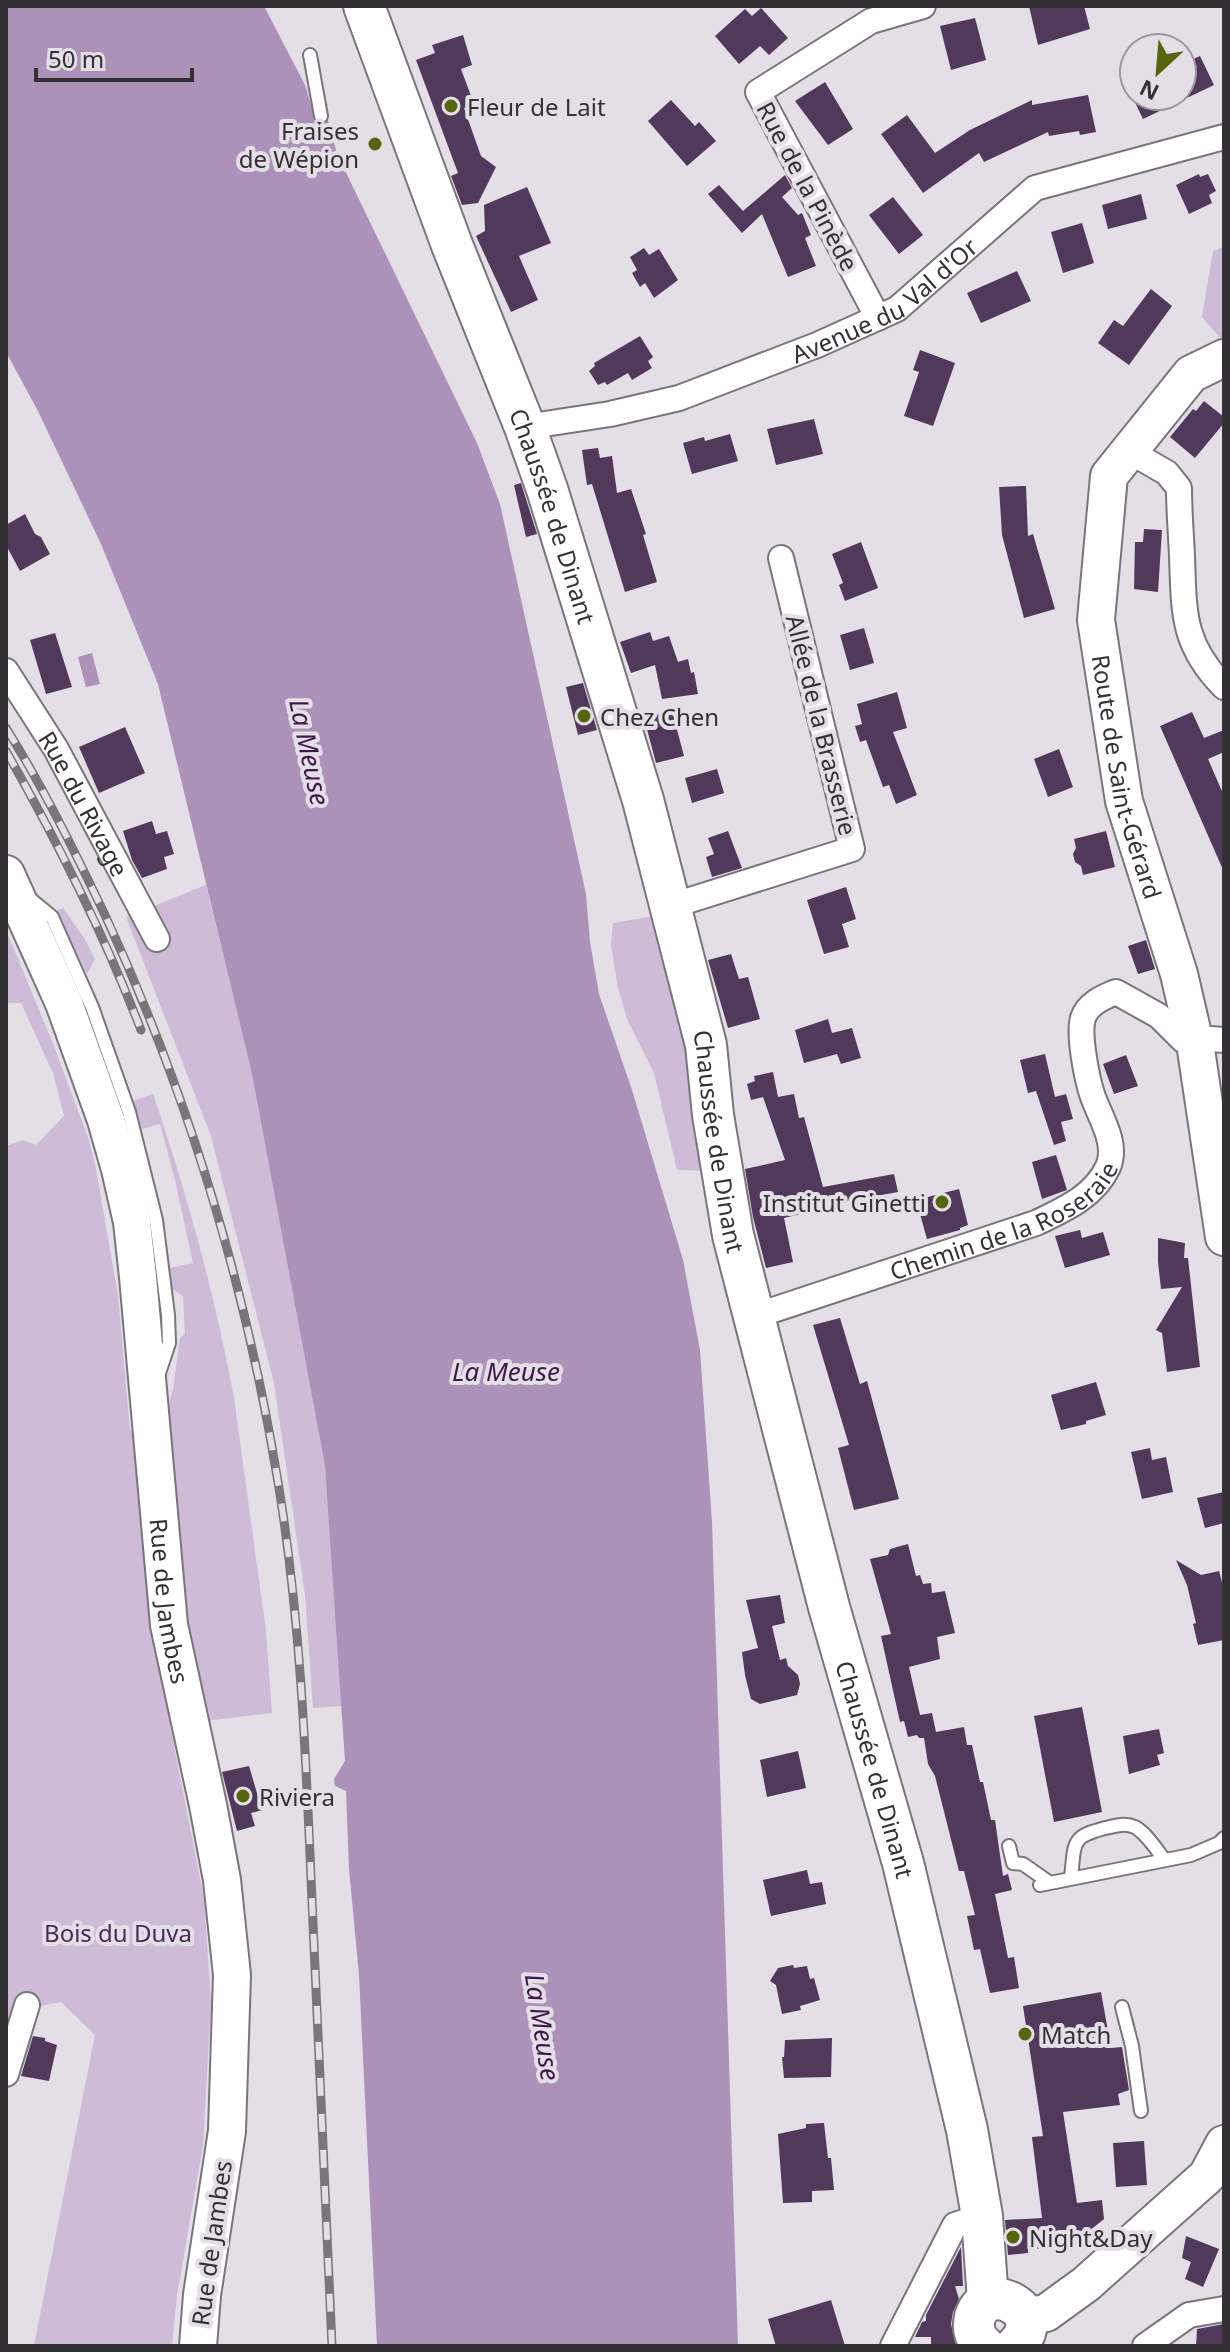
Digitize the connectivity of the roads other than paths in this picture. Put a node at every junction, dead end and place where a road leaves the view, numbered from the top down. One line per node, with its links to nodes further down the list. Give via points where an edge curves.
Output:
1 (364, 6): 8 (main road, Chaussée de Dinant)
2 (923, 6): 6 (street, Rue de la Pinède, via 871,21 758,92)
3 (310, 55): 4 (lane)
4 (321, 116)
5 (1224, 137): 6 (street, Avenue du Val d'Or, via 1035,188 897,309)
6 (878, 318): 8 (street, Avenue du Val d'Or, via 679,398)
7 (1224, 358): 9 (main road, Route de Saint-Gérard, via 1191,374)
8 (525, 427): 14 (main road, Chaussée de Dinant)
9 (1129, 451): 12 (street, via 1167,473 1179,488 1188,631 1198,655); 16 (main road, Route de Saint-Gérard, via 1109,476 1096,620 1124,801 1179,974)
10 (781, 558): 14 (street, Allée de la Brasserie, via 852,849)
11 (6, 671): 15 (street, Rue du Rivage, via 56,749)
12 (1224, 687)
13 (8, 878): 32 (main road, Rue de Jambes, via 64,1003 106,1120 132,1222 169,1625 222,1880 232,1975 227,2131)
14 (671, 906): 18 (main road, Chaussée de Dinant, via 706,1045 733,1235)
15 (157, 939)
16 (1209, 1041): 17 (main road, Route de Saint-Gérard); 18 (street, Chemin de la Roseraie, via 1183,1040 1159,1016 1116,992 1099,999 1083,1016 1083,1039 1091,1092 1112,1147 1107,1168 1077,1203 1036,1223)
17 (1224, 1237)
18 (755, 1316): 28 (main road, Chaussée de Dinant, via 829,1607 903,1863 967,2130)
19 (1224, 1838): 21 (lane, via 1191,1855)
20 (1009, 1846): 22 (lane, via 1013,1863 1023,1864 1045,1884)
21 (1164, 1859): 22 (lane); 22 (lane, via 1138,1829 1121,1824 1078,1839)
22 (1071, 1878)
23 (27, 2005): 25 (street)
24 (1122, 2007): 26 (lane)
25 (6, 2074)
26 (1141, 2111)
27 (1224, 2144): 31 (main road, via 1207,2176 1046,2313)
28 (982, 2216): 29 (main road, Chaussée de Dinant); 33 (street, via 955,2225)
29 (988, 2301): 31 (main road, via 1003,2299 1017,2305); 34 (main road, via 973,2326)
30 (1224, 2309): 35 (street, via 1189,2315)
31 (1025, 2337)
32 (198, 2346)
33 (893, 2346)
34 (984, 2346)
35 (1145, 2346)

